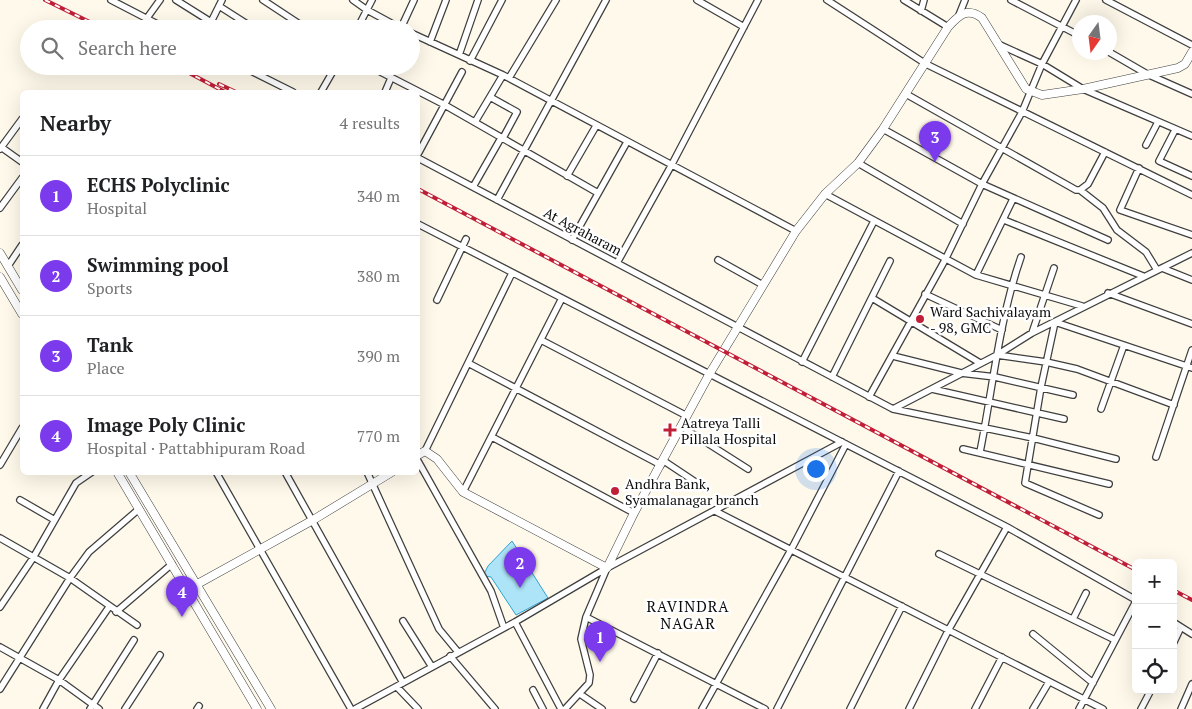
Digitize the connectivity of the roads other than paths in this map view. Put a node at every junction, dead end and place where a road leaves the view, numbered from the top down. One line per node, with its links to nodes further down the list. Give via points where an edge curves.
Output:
1 (111, 0): 26 (street)
2 (160, 0): 26 (street)
3 (176, 0): 28 (street)
4 (263, 0): 31 (street)
5 (353, 0): 23 (street)
6 (372, 0): 23 (street)
7 (414, 0): 34 (street)
8 (446, 0): 40 (street)
9 (478, 0): 44 (street)
10 (502, 0): 46 (street)
11 (556, 0): 54 (street)
12 (606, 0): 66 (street)
13 (697, 0): 36 (street)
14 (758, 0): 36 (street)
15 (827, 0): 47 (street)
16 (904, 0): 24 (street)
17 (924, 0): 24 (street)
18 (965, 0): 25 (street)
19 (1011, 0): 35 (street)
20 (1076, 0): 35 (street)
21 (1106, 0): 42 (street)
22 (220, 3): 29 (street); 30 (street)
23 (367, 10): 32 (street); 33 (street)
24 (921, 10): 37 (street)
25 (959, 15): 37 (street); 41 (street, via 968,11 982,18)
26 (147, 18): 27 (street)
27 (151, 20)
28 (208, 20)
29 (212, 20)
30 (243, 20)
31 (293, 20)
32 (362, 20)
33 (386, 20)
34 (405, 20)
35 (1061, 26): 38 (street); 48 (street)
36 (744, 27): 87 (street)
37 (948, 27): 47 (street)
38 (1072, 32)
39 (420, 37): 40 (street)
40 (430, 42): 44 (street)
41 (1000, 45): 48 (street); 62 (street, via 1026,89)
42 (1192, 45)
43 (1192, 52): 50 (street, via 1185,64 1178,68)
44 (459, 55): 46 (street)
45 (1117, 57): 50 (street)
46 (470, 61): 54 (street)
47 (926, 64): 63 (street); 68 (street)
48 (1042, 64): 56 (street); 62 (street)
49 (462, 72): 67 (street)
50 (1147, 74): 56 (street); 64 (street)
51 (259, 75): 57 (street)
52 (331, 75): 58 (street)
53 (386, 75): 55 (street)
54 (506, 77): 65 (street); 66 (street)
55 (391, 78): 59 (street); 60 (street)
56 (1083, 89): 62 (street, via 1046,96); 71 (street)
57 (289, 90)
58 (322, 90)
59 (386, 90)
60 (415, 90)
61 (420, 92): 67 (street)
62 (1031, 92): 68 (street)
63 (906, 94): 73 (street); 81 (street)
64 (1192, 94)
65 (490, 97): 70 (street); 76 (street, via 517,112)
66 (551, 100): 72 (street); 80 (street)
67 (443, 104): 70 (street); 82 (street)
68 (1022, 112): 81 (street); 83 (street)
69 (20, 122): 79 (street)
70 (475, 122): 76 (street)
71 (1158, 122): 74 (street); 78 (street)
72 (596, 126): 77 (street); 89 (street)
73 (883, 129): 86 (street); 92 (street)
74 (1175, 130): 75 (street); 90 (street, via 1160,162)
75 (1192, 136)
76 (502, 138): 80 (street); 93 (street)
77 (627, 142): 87 (street); 95 (street)
78 (1146, 145)
79 (1, 148): 85 (street)
80 (524, 149): 89 (street); 99 (street)
81 (1001, 149): 92 (street); 94 (street)
82 (420, 152)
83 (1105, 152): 88 (street); 94 (street)
84 (420, 157): 93 (street, At Agraharam)
85 (20, 161)
86 (858, 163): 96 (street); 104 (street)
87 (671, 166): 107 (street); 120 (street)
88 (1139, 168): 97 (street); 101 (street)
89 (568, 176): 95 (street)
90 (1192, 176)
91 (20, 181): 100 (street)
92 (982, 184): 98 (street); 104 (street)
93 (473, 187): 99 (street, At Agraharam)
94 (1082, 189): 106 (street, via 1103,208)
95 (598, 193): 110 (street)
96 (825, 194): 103 (street); 107 (street)
97 (1192, 195)
98 (1013, 199): 102 (street); 111 (street)
99 (497, 200): 110 (street, At Agraharam)
100 (0, 208)
101 (1120, 210): 106 (street); 108 (street)
102 (1004, 220): 125 (street); 127 (street)
103 (874, 221): 118 (street); 151 (street)
104 (963, 224): 118 (street)
105 (420, 225): 112 (street)
106 (1114, 226): 123 (street, via 1146,252)
107 (796, 231): 129 (street)
108 (1192, 235)
109 (466, 239): 112 (street)
110 (572, 240): 120 (street, At Agraharam)
111 (1108, 240)
112 (462, 247): 124 (street); 137 (street)
113 (20, 248): 121 (street)
114 (0, 253): 121 (street)
115 (1192, 253): 123 (street)
116 (1021, 257): 130 (street)
117 (718, 260): 129 (street)
118 (945, 260): 125 (street); 133 (street)
119 (890, 261): 136 (street)
120 (617, 263): 143 (street, At Agraharam)
121 (8, 266): 131 (street)
122 (1054, 268): 134 (street)
123 (1157, 270): 127 (street); 128 (street)
124 (512, 273): 135 (street); 153 (street)
125 (976, 275): 130 (street)
126 (0, 276): 139 (street)
127 (1143, 276): 132 (street)
128 (1192, 280)
129 (763, 285): 143 (street)
130 (1011, 285): 134 (street); 144 (street)
131 (20, 287)
132 (1108, 293): 138 (street); 142 (street)
133 (925, 294): 140 (street); 144 (street)
134 (1043, 294): 138 (street); 145 (street)
135 (562, 298): 146 (street); 156 (street)
136 (872, 298): 140 (street); 159 (street)
137 (437, 300)
138 (1082, 306): 141 (street)
139 (20, 311)
140 (910, 319): 150 (street); 154 (street)
141 (1055, 322): 145 (street); 147 (street); 152 (street)
142 (1192, 324)
143 (736, 327): 151 (street, At Agraharam); 156 (street)
144 (1002, 330): 149 (street)
145 (1032, 333): 149 (street)
146 (541, 340): 163 (street); 171 (street)
147 (1124, 345): 155 (street); 160 (street)
148 (1192, 350): 155 (street)
149 (997, 355): 152 (street); 154 (street); 158 (street)
150 (893, 356): 157 (street); 165 (street)
151 (802, 362): 159 (street, At Agraharam)
152 (1046, 362): 160 (street); 161 (street)
153 (468, 363): 163 (street); 181 (street)
154 (980, 363): 157 (street)
155 (1189, 367): 167 (street)
156 (710, 373): 171 (street); 178 (street)
157 (962, 373): 158 (street); 162 (street)
158 (995, 377): 161 (street); 166 (street)
159 (832, 378): 165 (street, At Agraharam)
160 (1111, 382): 167 (street); 168 (street)
161 (1041, 387): 164 (street); 170 (street)
162 (932, 389): 166 (street); 169 (street)
163 (517, 390): 176 (street); 184 (street)
164 (1073, 394)
165 (869, 397): 169 (street, At Agraharam)
166 (990, 403): 170 (street); 174 (street)
167 (1174, 405): 182 (street)
168 (1101, 409)
169 (893, 410): 174 (street, At Agraharam)
170 (1037, 413): 172 (street); 177 (street)
171 (687, 416): 173 (street)
172 (1064, 419)
173 (682, 427): 184 (street); 188 (street)
174 (985, 429): 177 (street, At Agraharam); 180 (street)
175 (20, 431): 186 (street)
176 (492, 437): 200 (street); 204 (street)
177 (1033, 438): 183 (street, At Agraharam); 185 (street)
178 (844, 443): 189 (street); 203 (street); 210 (street)
179 (963, 449): 180 (street)
180 (980, 452): 185 (street)
181 (421, 453): 200 (street, via 437,459)
182 (1156, 457)
183 (1116, 459)
184 (662, 463): 199 (street); 204 (street)
185 (1028, 463): 197 (street); 205 (street, via 1025,483)
186 (0, 465)
187 (420, 466): 235 (street, via 491,592)
188 (748, 469)
189 (899, 471): 208 (street); 217 (street)
190 (88, 475): 206 (street, via 76,483)
191 (119, 475): 202 (street)
192 (131, 475): 219 (street)
193 (218, 475): 211 (street)
194 (287, 475): 207 (street)
195 (368, 475): 198 (street)
196 (388, 475): 198 (street)
197 (1109, 484)
198 (373, 486): 207 (street); 243 (street, via 439,629)
199 (704, 487)
200 (463, 492): 215 (street)
201 (20, 500): 206 (street)
202 (139, 509): 214 (street); 218 (street, via 89,552)
203 (715, 510): 210 (street); 215 (street)
204 (634, 512): 215 (street)
205 (1099, 515)
206 (53, 519): 213 (street)
207 (313, 520): 211 (street); 252 (street)
208 (1007, 527): 216 (street); 222 (street)
209 (0, 538): 213 (street)
210 (792, 548): 217 (street); 253 (street)
211 (261, 550): 219 (street); 269 (street)
212 (938, 554): 216 (street)
213 (33, 558): 218 (street); 225 (street)
214 (172, 564): 220 (street); 227 (street)
215 (607, 568): 228 (street); 231 (street)
216 (981, 575): 230 (street); 236 (street)
217 (843, 576): 224 (street); 278 (street)
218 (70, 578): 226 (street); 247 (street)
219 (197, 585): 220 (street); 268 (street)
220 (188, 589): 267 (street)
221 (1086, 593): 230 (street)
222 (1132, 598)
223 (1134, 604): 241 (street)
224 (902, 606): 236 (street); 279 (street)
225 (0, 607)
226 (109, 607): 227 (street); 250 (street)
227 (116, 612): 233 (street)
228 (586, 616): 244 (street); 259 (street, via 580,639 590,675)
229 (403, 620): 249 (street)
230 (1073, 620): 241 (street)
231 (515, 622): 235 (street); 274 (street)
232 (1177, 624): 234 (street)
233 (137, 625)
234 (1181, 627): 238 (street); 239 (street)
235 (504, 628): 243 (street)
236 (950, 629): 248 (street); 280 (street)
237 (1033, 634): 254 (street)
238 (1192, 634)
239 (1177, 636)
240 (134, 640): 263 (street)
241 (1116, 640): 254 (street)
242 (0, 647): 247 (street)
243 (458, 652): 246 (street)
244 (658, 653): 253 (street); 261 (street)
245 (160, 655): 266 (street)
246 (450, 656): 249 (street); 272 (street)
247 (21, 657): 250 (street); 257 (street)
248 (1002, 657): 251 (street); 281 (street)
249 (432, 667): 252 (street)
250 (59, 680): 263 (street); 264 (street)
251 (1049, 682): 262 (street); 282 (street)
252 (403, 683): 256 (street)
253 (717, 683): 276 (street); 277 (street)
254 (1093, 683): 262 (street)
255 (1192, 684): 286 (street)
256 (397, 687): 270 (street); 271 (street)
257 (0, 689)
258 (533, 690): 273 (street)
259 (580, 694): 274 (street); 275 (street)
260 (1148, 694): 285 (street)
261 (634, 699)
262 (1084, 699): 283 (street); 284 (street)
263 (91, 706): 265 (street)
264 (43, 709)
265 (98, 709)
266 (125, 709)
267 (258, 709)
268 (271, 709)
269 (351, 709)
270 (355, 709)
271 (418, 709)
272 (495, 709)
273 (543, 709)
274 (563, 709)
275 (602, 709)
276 (702, 709)
277 (765, 709)
278 (778, 709)
279 (850, 709)
280 (909, 709)
281 (975, 709)
282 (1033, 709)
283 (1079, 709)
284 (1103, 709)
285 (1141, 709)
286 (1181, 709)

